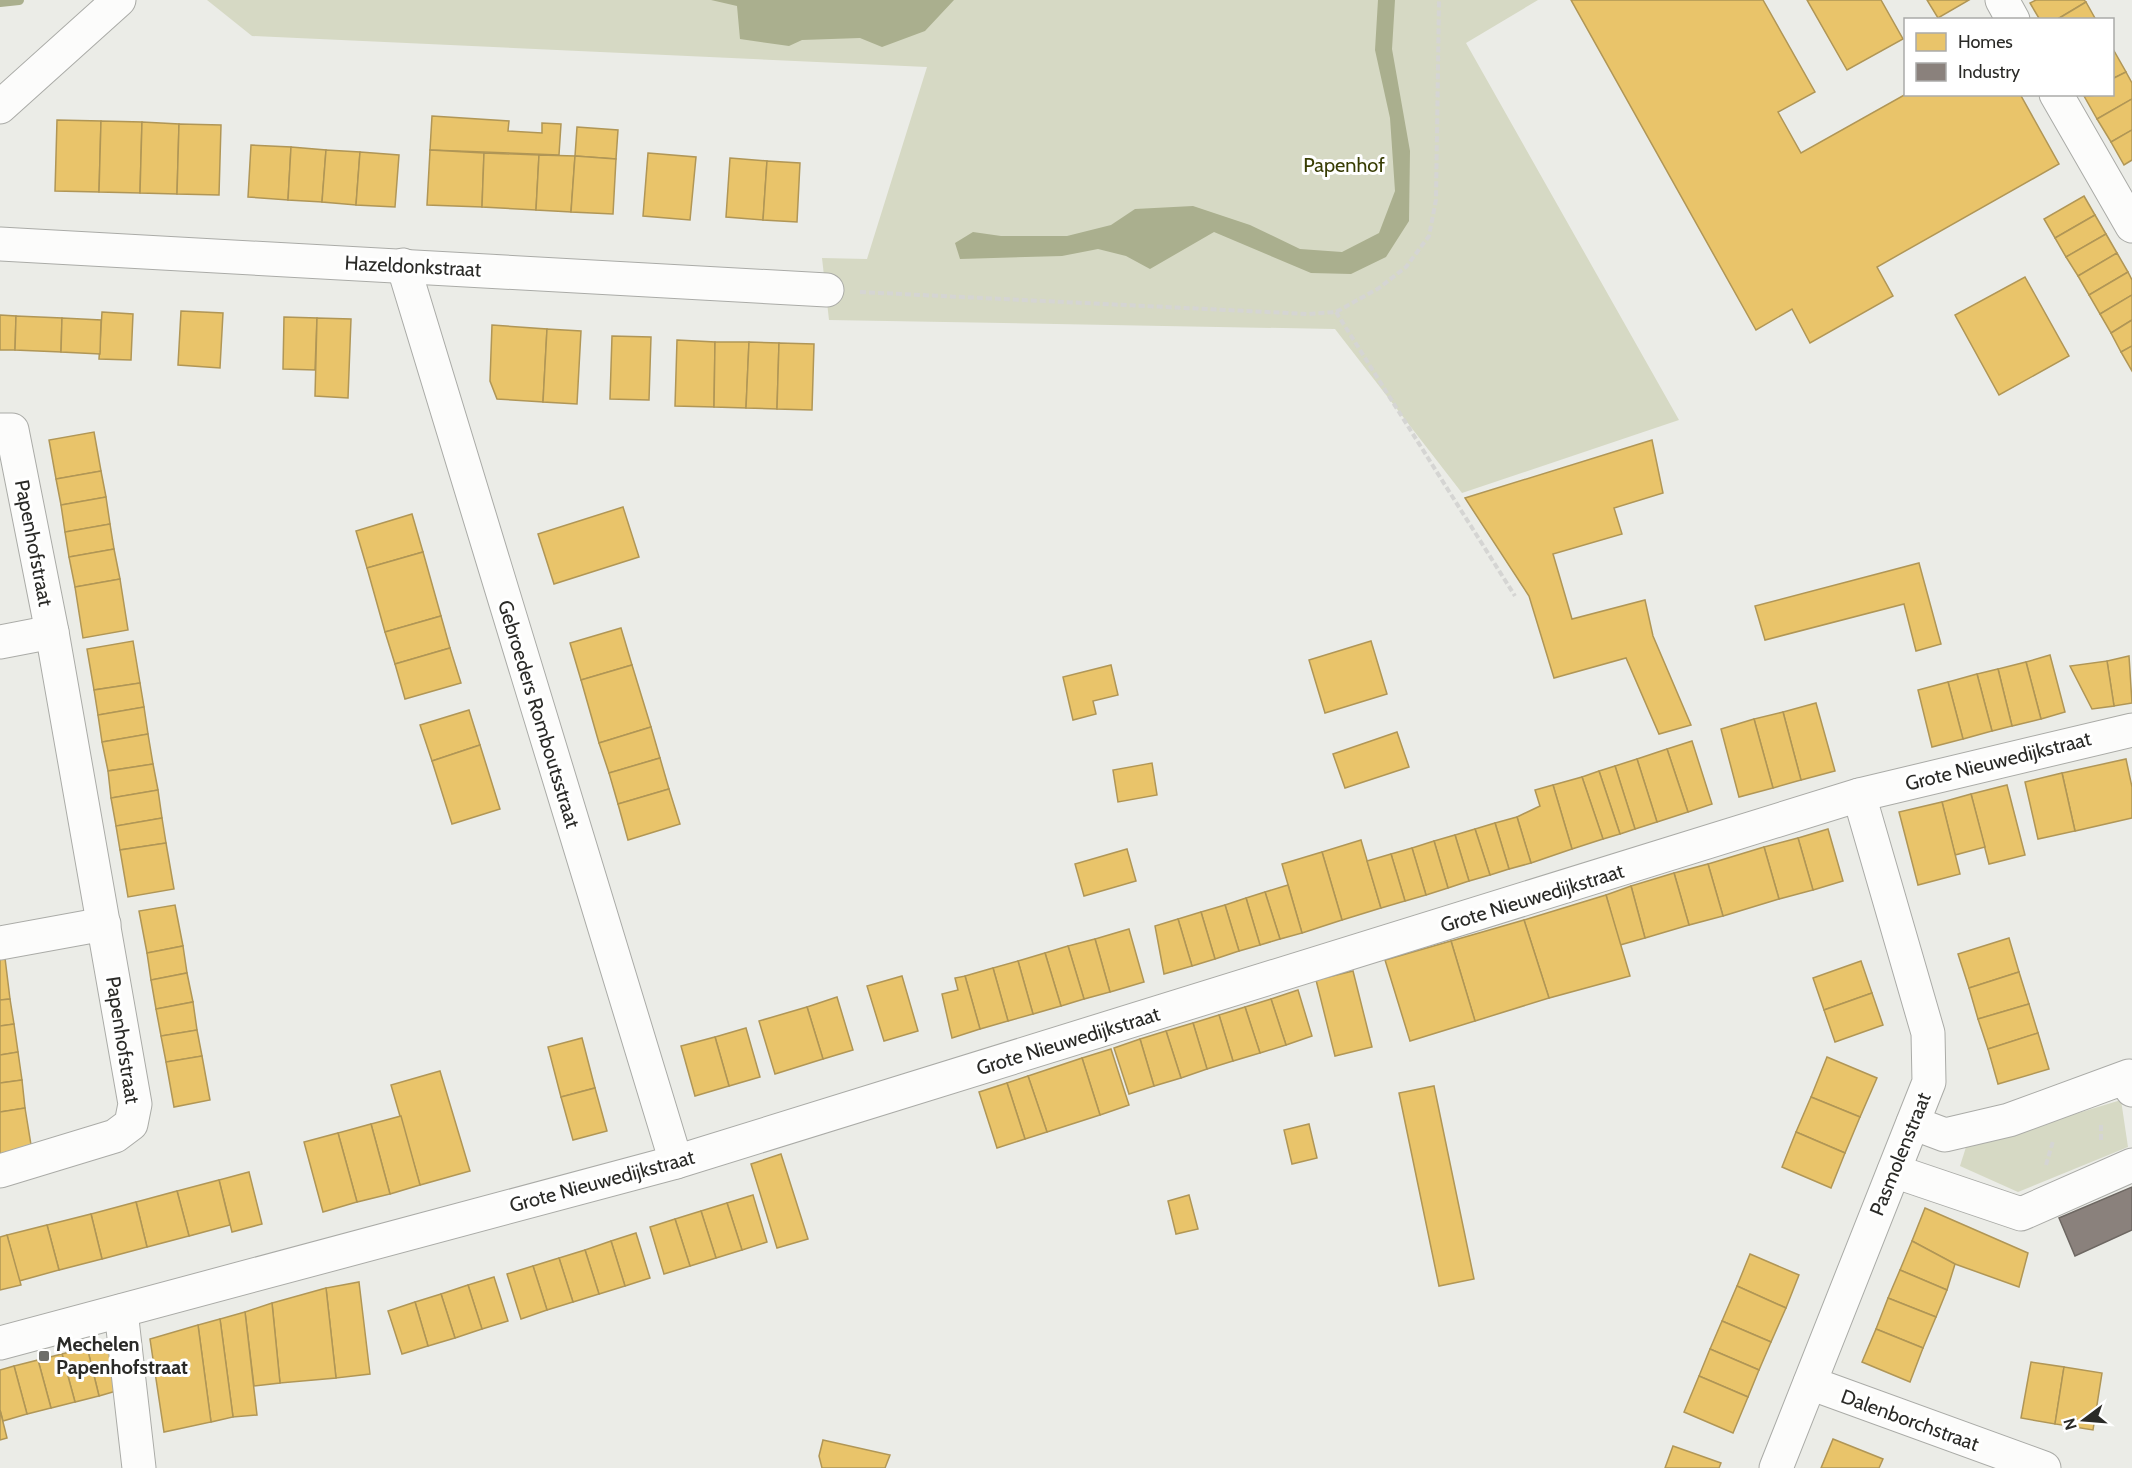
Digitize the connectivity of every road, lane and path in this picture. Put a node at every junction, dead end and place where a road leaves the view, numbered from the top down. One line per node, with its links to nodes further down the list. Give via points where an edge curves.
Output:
1 (119, 0): 6 (street)
2 (1439, 0): 11 (path, via 1436,200 1429,236 1406,267 1379,288)
3 (2002, 0): 4 (street)
4 (2012, 18)
5 (2057, 96): 7 (street)
6 (0, 107)
7 (2132, 226)
8 (0, 244): 9 (street, Hazeldonkstraat)
9 (403, 265): 10 (street, Hazeldonkstraat); 23 (street, Gebroeders Romboutsstraat)
10 (826, 290): 11 (path, via 1308,314)
11 (1336, 312): 13 (path)
12 (0, 430): 14 (street, Papenhofstraat, via 12,430)
13 (1515, 596)
14 (52, 632): 15 (street, Papenhofstraat); 18 (street, Papenhofstraat)
15 (0, 642)
16 (2132, 730): 17 (street, Grote Nieuwedijkstraat)
17 (1860, 795): 22 (street, Pasmolenstraat, via 1928,1033 1929,1082); 23 (street, Grote Nieuwedijkstraat)
18 (104, 924): 19 (street); 26 (street, Papenhofstraat, via 135,1104 131,1124 115,1136)
19 (0, 943)
20 (2117, 1088): 21 (street); 27 (path)
21 (2065, 1100): 22 (street, via 2009,1120 1945,1136); 28 (path)
22 (1913, 1123): 25 (street, Pasmolenstraat)
23 (676, 1162): 29 (street, Grote Nieuwedijkstraat)
24 (2132, 1165): 27 (street)
25 (1894, 1170): 28 (street, via 2021,1214); 31 (street, Pasmolenstraat)
26 (0, 1171)
27 (2100, 1179): 28 (street)
28 (2033, 1209)
29 (121, 1311): 30 (street, Grote Nieuwedijkstraat); 32 (street)
30 (0, 1343)
31 (1810, 1383): 33 (street, Pasmolenstraat); 34 (street, Dalenborchstraat)
32 (139, 1468)
33 (1776, 1468)
34 (2044, 1468)

